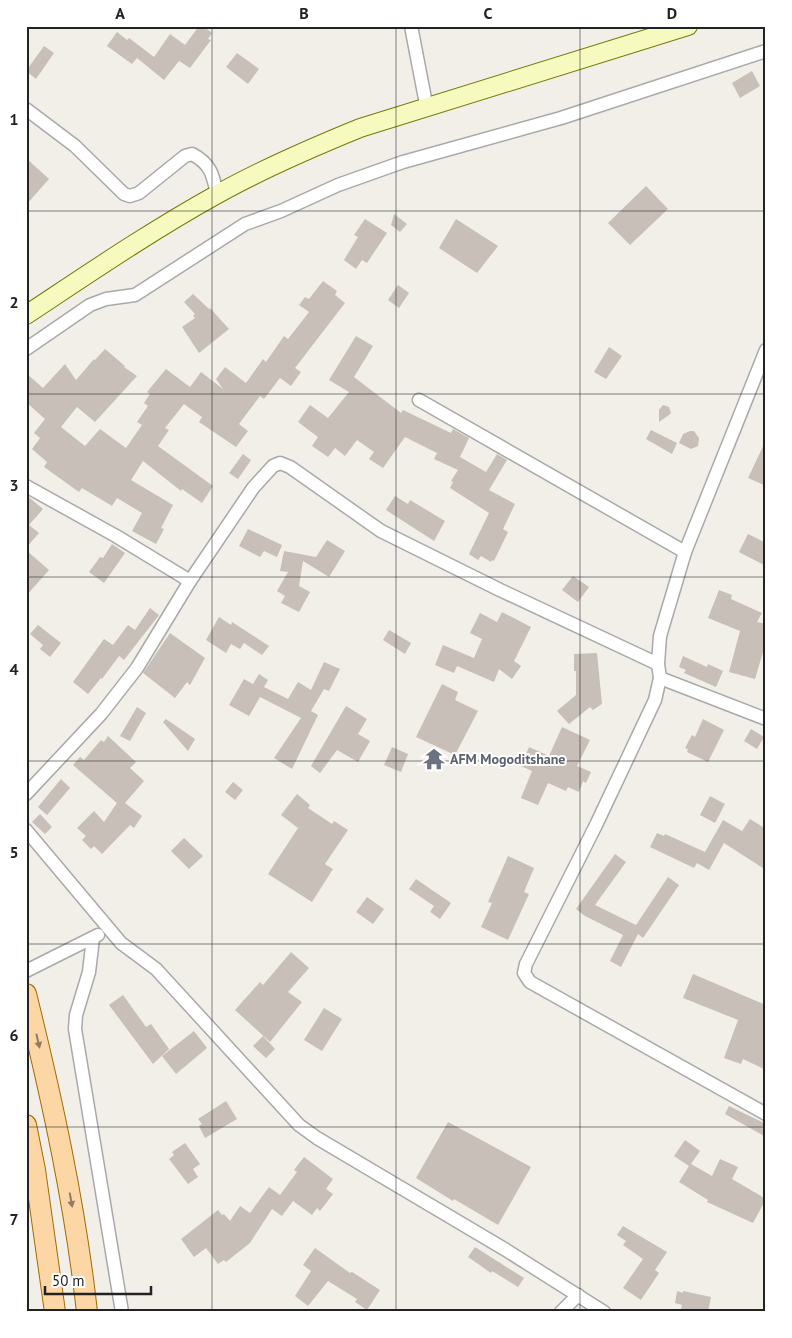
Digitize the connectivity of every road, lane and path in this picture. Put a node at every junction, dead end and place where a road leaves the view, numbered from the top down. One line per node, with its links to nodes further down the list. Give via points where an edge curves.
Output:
1 (411, 26): 4 (street)
2 (688, 26): 4 (main road)
3 (766, 51): 8 (street, via 561,118 403,162 338,184 245,224 135,295 90,305)
4 (427, 108): 6 (main road, via 360,128 308,149)
5 (26, 109): 6 (street, via 75,146 124,194 139,193 185,156 192,154 208,164)
6 (217, 194): 7 (main road)
7 (26, 315)
8 (26, 349)
9 (766, 350): 12 (street)
10 (419, 400): 12 (street)
11 (26, 486): 13 (street)
12 (685, 552): 14 (street, via 662,626)
13 (190, 581): 14 (street, via 254,488 273,466 280,463 381,531); 17 (street, via 137,668 101,714)
14 (658, 664): 15 (street)
15 (660, 678): 16 (street); 23 (street, via 655,700 524,973 530,982)
16 (766, 719)
17 (26, 794)
18 (26, 830): 19 (street)
19 (109, 930): 20 (street); 25 (street, via 156,970 299,1125)
20 (93, 938): 21 (street); 28 (street, via 89,972 75,1029)
21 (26, 970)
22 (26, 994): 27 (main road, one-way to 27, via 65,1168)
23 (766, 1114)
24 (26, 1125): 26 (main road)
25 (578, 1295): 29 (street); 30 (street)
26 (55, 1312)
27 (87, 1312)
28 (122, 1312)
29 (561, 1312)
30 (604, 1312)

